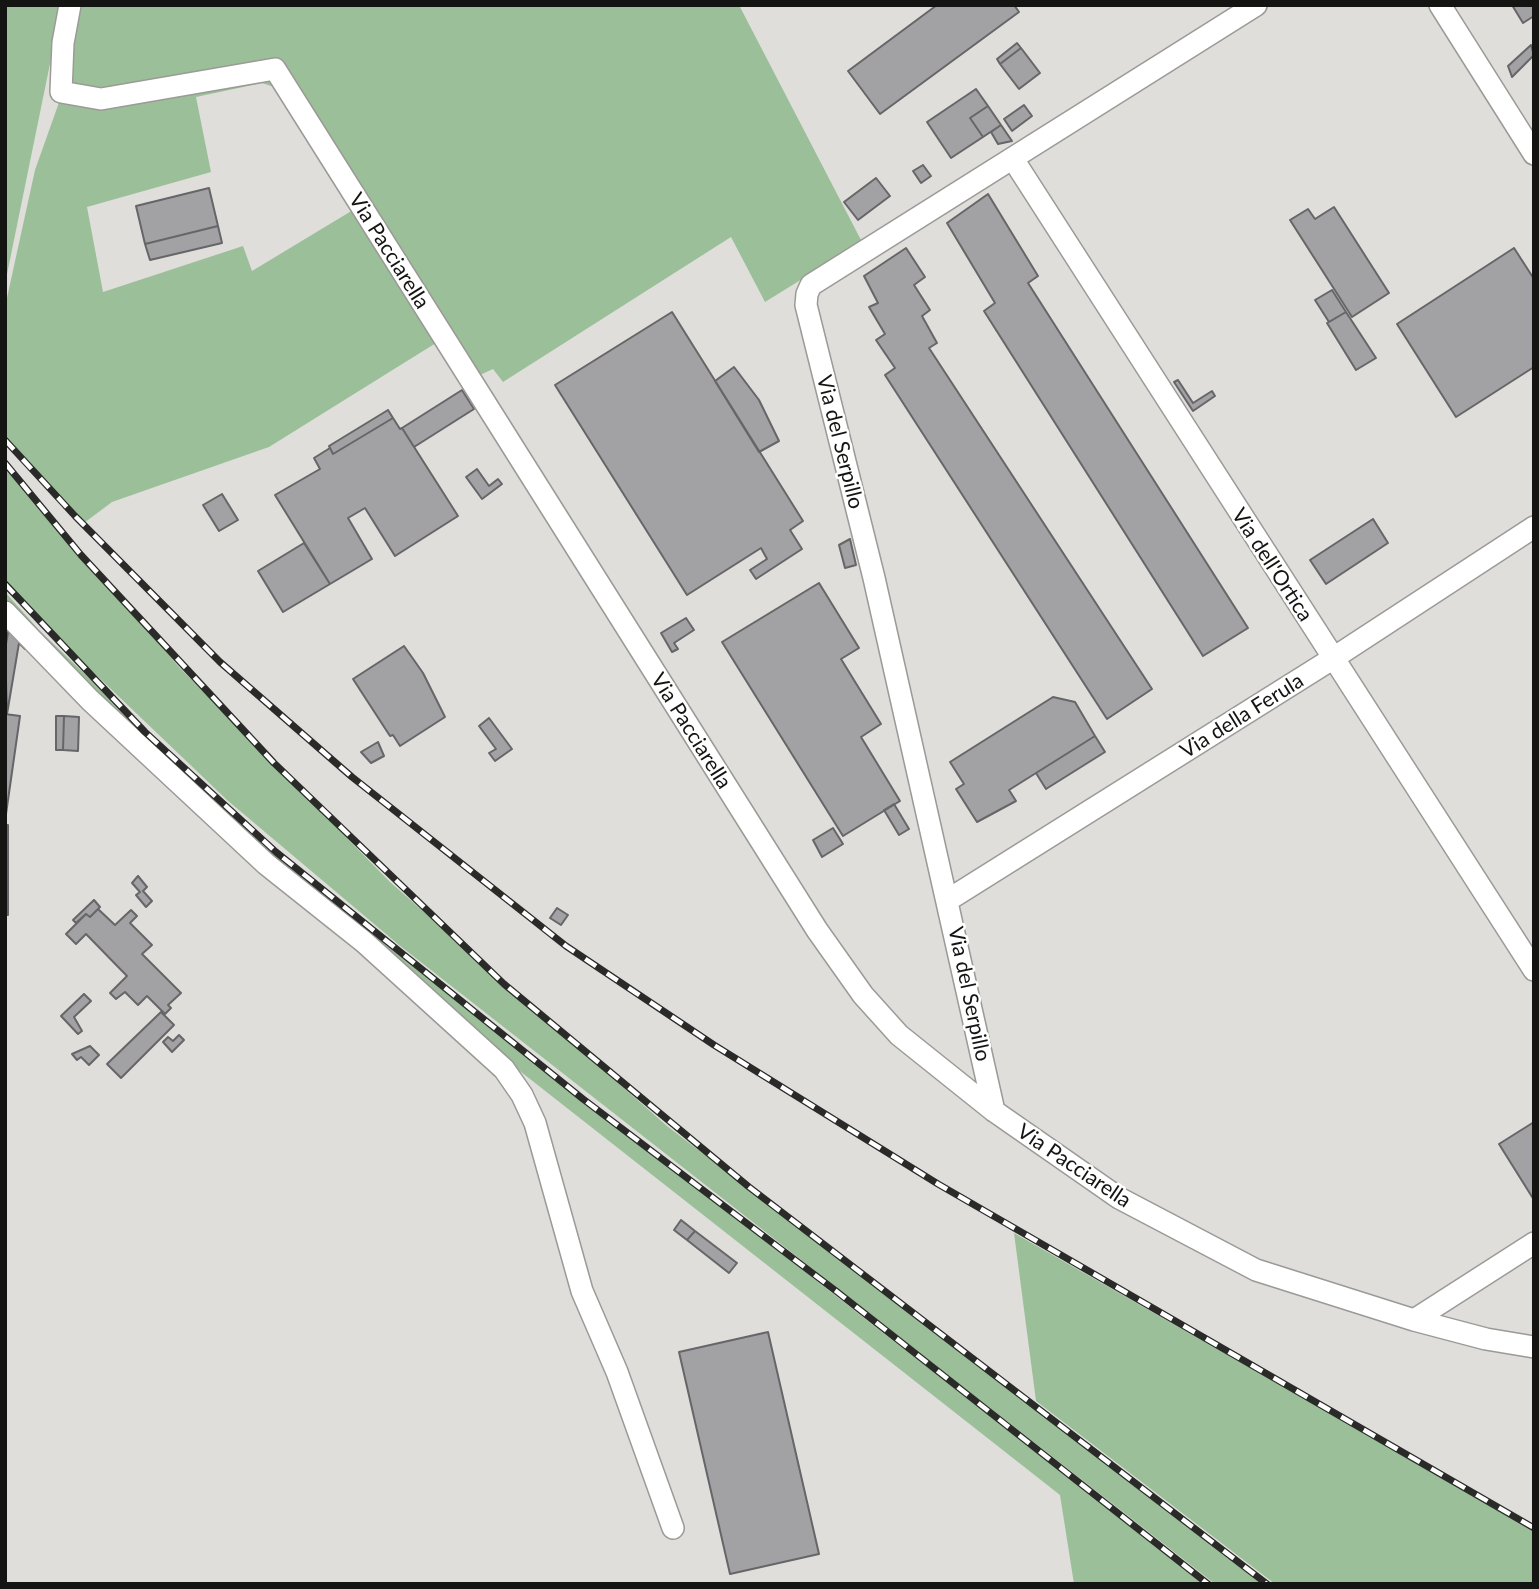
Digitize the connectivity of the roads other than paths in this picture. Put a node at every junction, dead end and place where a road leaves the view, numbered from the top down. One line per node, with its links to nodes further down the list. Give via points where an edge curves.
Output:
1 (70, 5): 11 (street, Via Pacciarella, via 61,92 101,99 275,69 817,930 863,995 899,1035)
2 (1255, 5): 5 (street, Via del Serpillo)
3 (1440, 5): 4 (street)
4 (1534, 154)
5 (1013, 159): 8 (street, Via dell'Ortica); 9 (street, Via del Serpillo, via 811,285 806,304)
6 (1534, 527): 8 (street, Via della Ferula)
7 (5, 612): 15 (street, via 90,700 267,864 363,942 504,1069 536,1123 582,1291 617,1372)
8 (1332, 659): 9 (street, Via della Ferula); 10 (street, Via dell'Ortica)
9 (948, 900): 11 (street, Via del Serpillo)
10 (1534, 970)
11 (994, 1111): 13 (street, Via Pacciarella, via 1119,1198 1256,1270)
12 (1534, 1243): 13 (street)
13 (1414, 1320): 14 (street, Via Pacciarella)
14 (1534, 1347)
15 (673, 1528)

